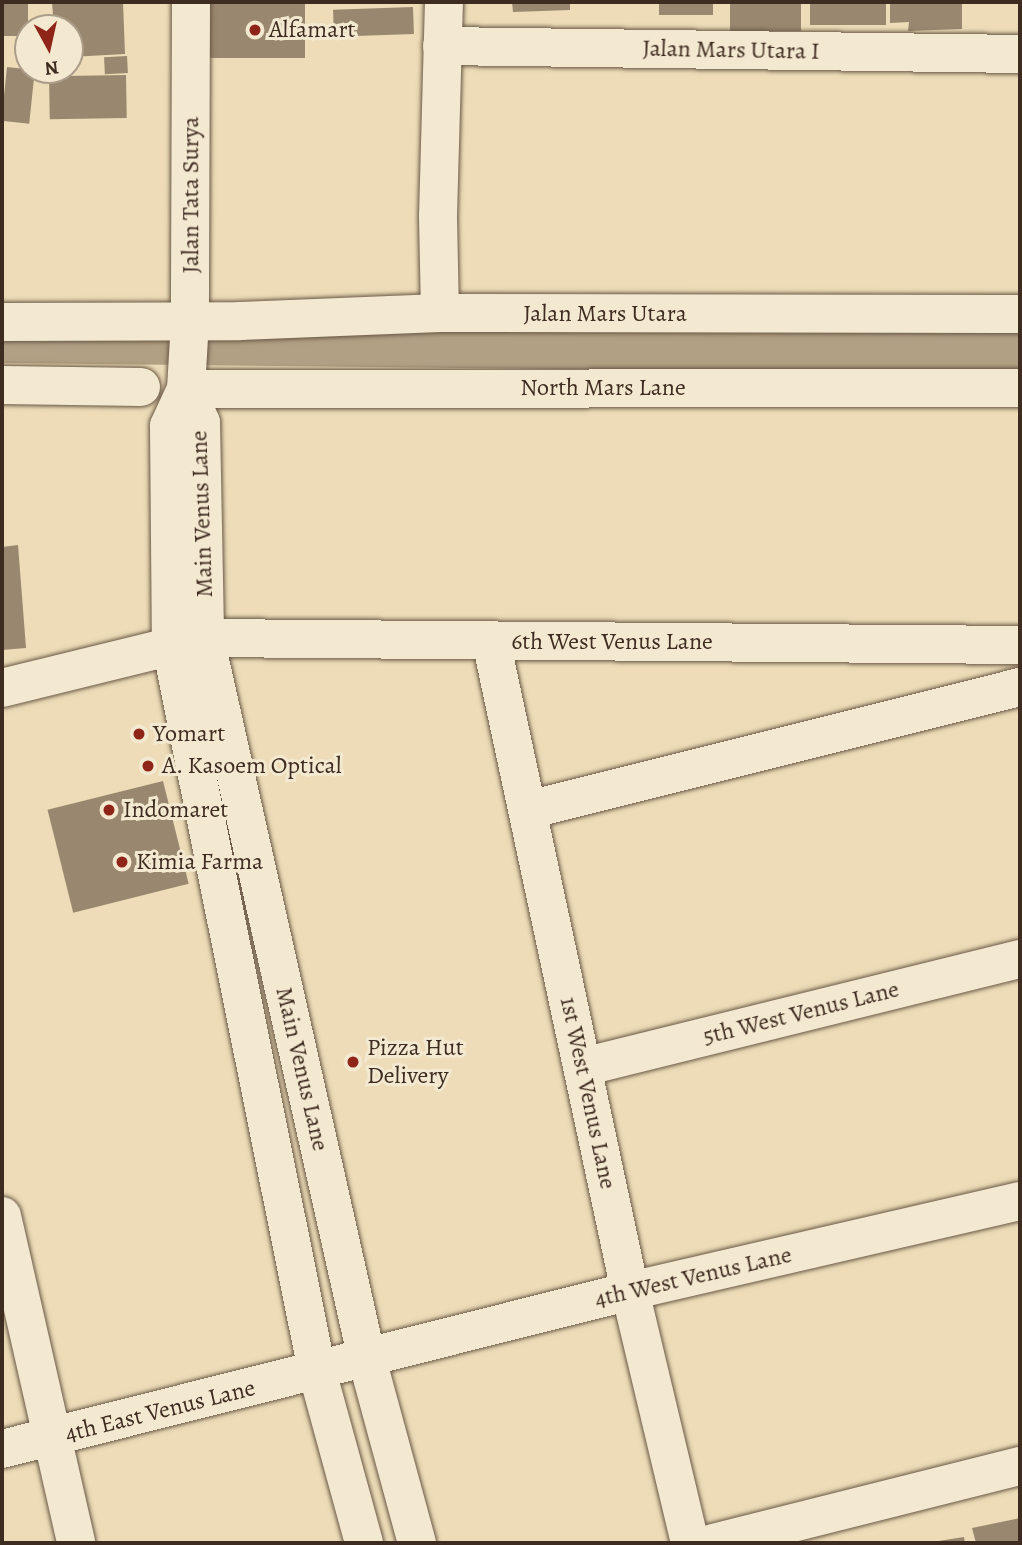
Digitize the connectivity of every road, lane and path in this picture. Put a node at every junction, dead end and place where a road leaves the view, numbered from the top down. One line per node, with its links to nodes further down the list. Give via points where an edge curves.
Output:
1 (191, 2): 7 (street, Jalan Tata Surya)
2 (444, 2): 3 (street)
3 (442, 46): 4 (street, Jalan Mars Utara I); 5 (street)
4 (1020, 54)
5 (440, 313): 6 (street, Jalan Mars Utara); 7 (street, Jalan Mars Utara)
6 (1020, 314)
7 (190, 320): 8 (street, Jalan Mars Utara); 12 (street, Jalan Tata Surya)
8 (2, 322)
9 (2, 385): 10 (street)
10 (141, 387)
11 (1020, 388): 12 (street, North Mars Lane)
12 (187, 389): 14 (street, Main Venus Lane, via 201,424)
13 (491, 641): 14 (street, 6th West Venus Lane); 15 (street, 6th West Venus Lane); 18 (street, 1st West Venus Lane)
14 (188, 642): 17 (street, 6th West Venus Lane); 24 (street, Main Venus Lane); 25 (street, Main Venus Lane)
15 (1020, 645)
16 (1020, 687): 18 (street)
17 (2, 688)
18 (528, 810): 20 (street, 1st West Venus Lane)
19 (1020, 959): 20 (street, 5th West Venus Lane)
20 (583, 1067): 23 (street, 1st West Venus Lane)
21 (1020, 1201): 23 (street, 4th West Venus Lane)
22 (2, 1216): 26 (street)
23 (630, 1291): 24 (street, 4th West Venus Lane); 32 (street, 1st West Venus Lane)
24 (367, 1359): 25 (street, 4th West Venus Lane); 31 (street, Main Venus Lane)
25 (317, 1371): 26 (street, 4th East Venus Lane); 30 (street, Main Venus Lane)
26 (51, 1438): 27 (street, 4th East Venus Lane); 29 (street)
27 (2, 1449)
28 (1020, 1466): 33 (street)
29 (76, 1543)
30 (364, 1543)
31 (416, 1543)
32 (690, 1543)
33 (713, 1543)

